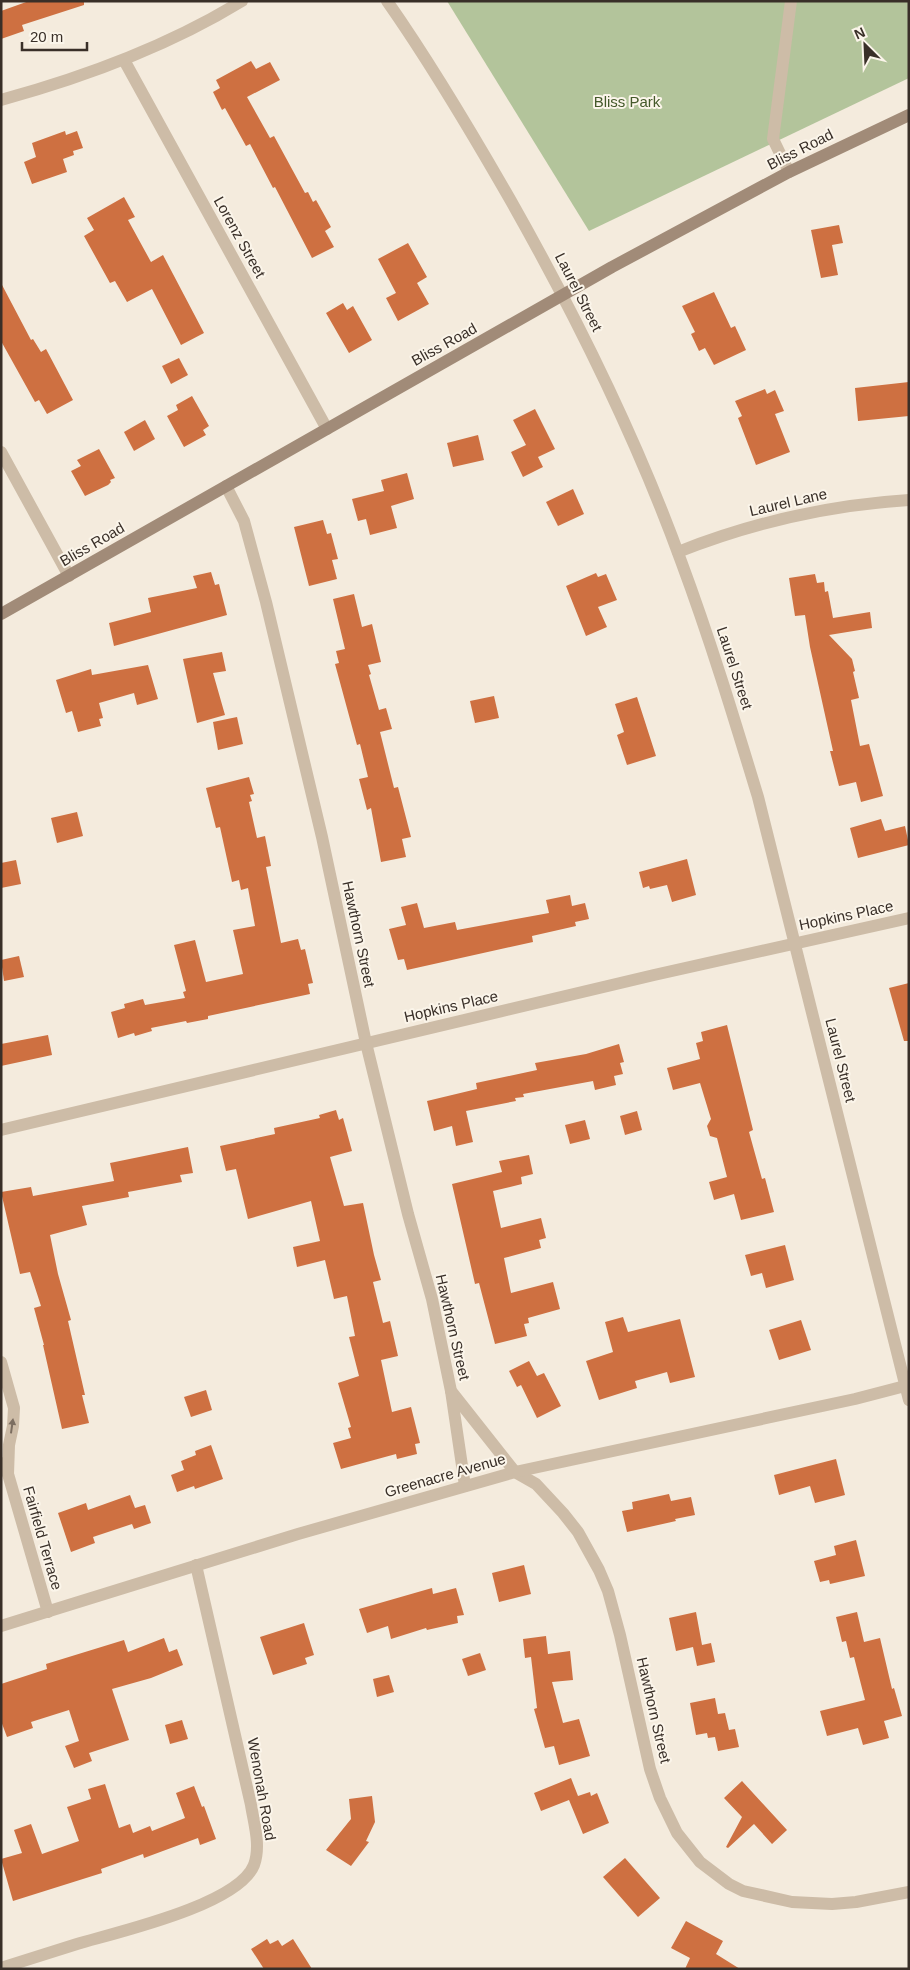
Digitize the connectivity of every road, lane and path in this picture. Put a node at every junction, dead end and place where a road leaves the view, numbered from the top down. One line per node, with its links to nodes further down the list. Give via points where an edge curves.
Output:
1 (242, 1): 4 (street, via 195,29)
2 (387, 1): 8 (street, Laurel Street, via 484,153)
3 (791, 1): 7 (street, via 774,139)
4 (124, 60): 5 (street); 9 (street, Lorenz Street)
5 (1, 100)
6 (909, 115): 7 (main road, Bliss Road)
7 (789, 172): 8 (main road, Bliss Road)
8 (562, 296): 9 (main road, Bliss Road); 13 (street, Laurel Street, via 629,436)
9 (327, 429): 11 (main road, Bliss Road)
10 (1, 452): 14 (street)
11 (226, 486): 14 (main road, Bliss Road); 18 (street, Hawthorn Street, via 244,521 266,602 322,837)
12 (909, 500): 13 (street, Laurel Lane, via 827,509 724,534)
13 (678, 552): 17 (street, Laurel Street, via 750,769)
14 (69, 576): 15 (main road, Bliss Road)
15 (1, 614)
16 (909, 918): 17 (street, Hopkins Place)
17 (795, 943): 18 (street, Hopkins Place); 21 (street, Laurel Street)
18 (366, 1043): 19 (street, Hopkins Place); 22 (street, Hawthorn Street, via 432,1299)
19 (1, 1130)
20 (1, 1362): 24 (street, Fairfield Terrace, one-way to 20, via 14,1408)
21 (905, 1386): 23 (street, Laurel Street); 25 (street, Greenacre Avenue)
22 (451, 1391): 25 (street, Hawthorn Street); 26 (street, Hawthorn Street)
23 (909, 1400)
24 (4, 1469): 28 (street, Fairfield Terrace)
25 (515, 1472): 26 (street, Greenacre Avenue); 30 (street, Hawthorn Street, via 536,1484 563,1513 578,1532 599,1570 620,1635 650,1769 660,1798 677,1833 700,1862 729,1884 792,1902 832,1904)
26 (465, 1486): 27 (street, Greenacre Avenue)
27 (196, 1565): 28 (street, Greenacre Avenue); 31 (street, Wenonah Road, via 251,1805 257,1839 254,1866 234,1888 188,1910)
28 (48, 1612): 29 (street, Greenacre Avenue)
29 (1, 1626)
30 (909, 1892)
31 (1, 1968)

